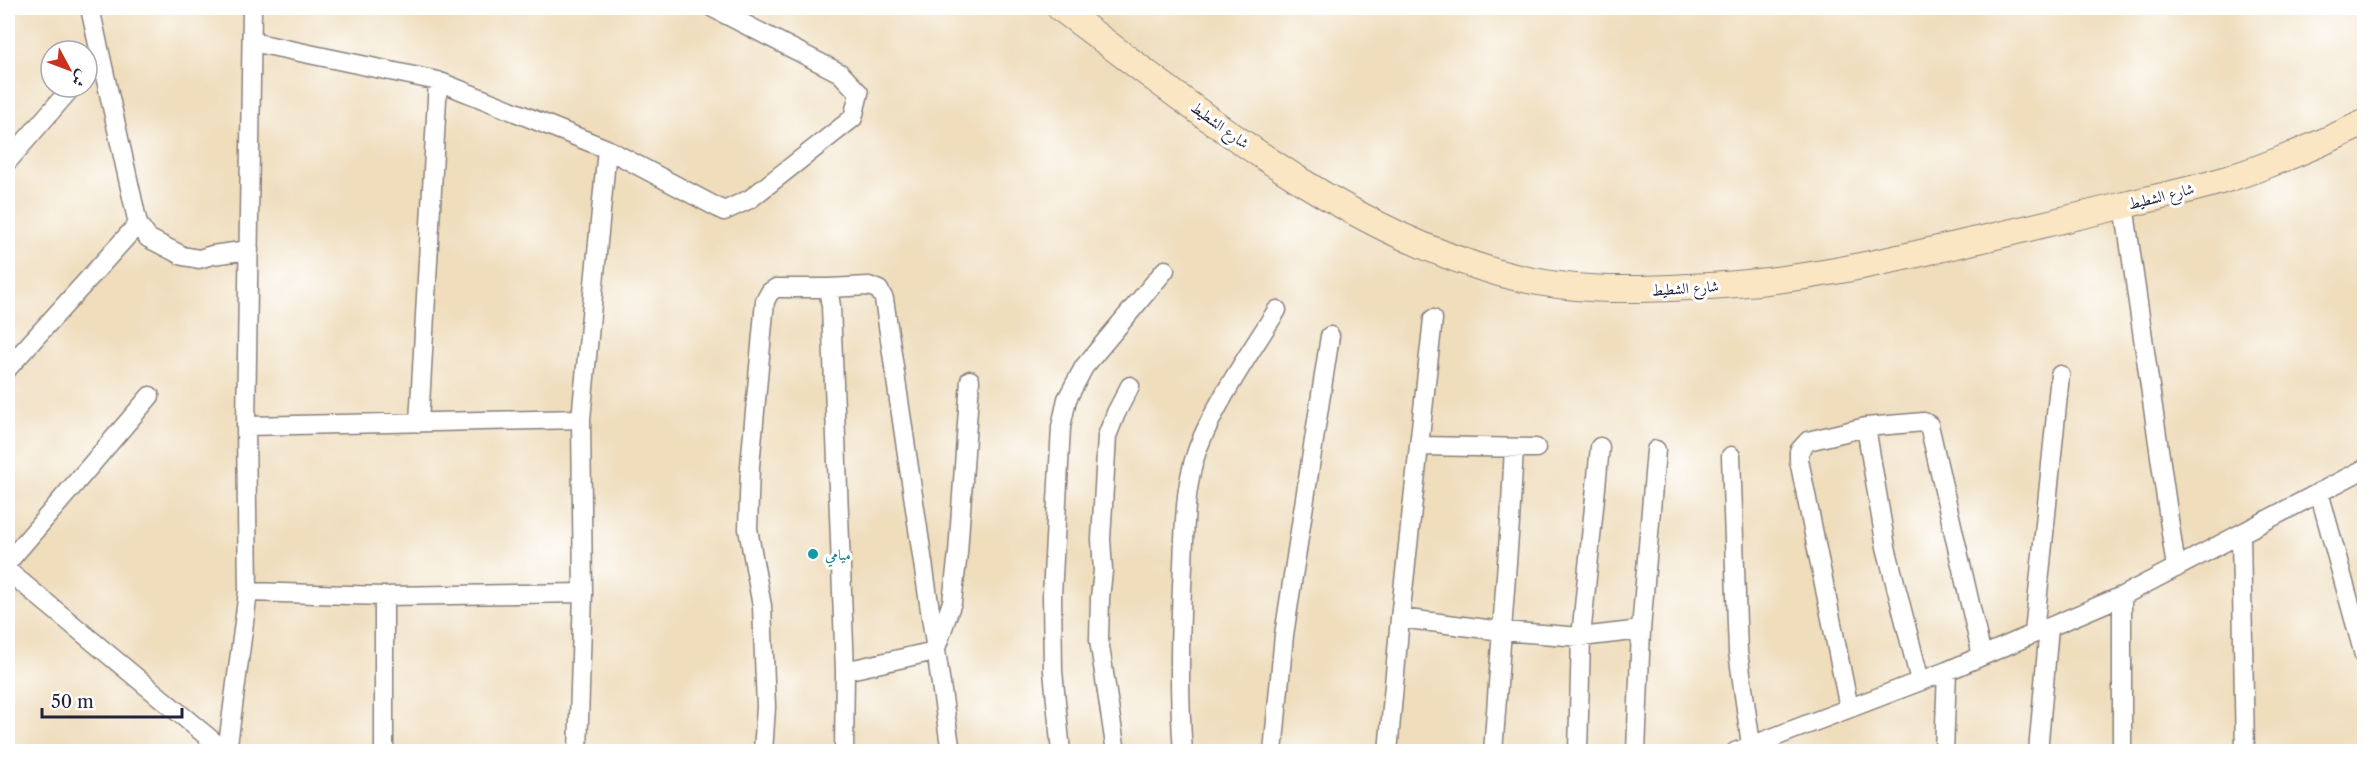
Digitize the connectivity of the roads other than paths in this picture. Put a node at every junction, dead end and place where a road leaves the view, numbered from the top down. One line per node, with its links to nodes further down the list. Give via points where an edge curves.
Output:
1 (90, 8): 6 (street)
2 (252, 8): 5 (street)
3 (713, 8): 10 (street, via 840,73 859,93 853,118 750,199 724,211)
4 (1060, 8): 12 (main road, شارع الشطيط, via 1231,134 1328,196 1443,253 1499,272 1556,285 1644,290 1779,280 1884,262)
5 (252, 42): 7 (street); 14 (street)
6 (100, 55): 13 (street)
7 (438, 81): 10 (street); 26 (street)
8 (62, 99): 11 (street)
9 (2364, 123): 12 (main road, شارع الشطيط, via 2236,176)
10 (607, 149): 25 (street)
11 (8, 161)
12 (2124, 205): 39 (street)
13 (138, 224): 14 (street, via 148,238 183,256 199,259); 20 (street)
14 (249, 250): 27 (street)
15 (1166, 270): 65 (street, via 1084,367 1067,399 1061,427 1052,595 1053,672)
16 (828, 288): 50 (street, via 869,286 882,294); 53 (street); 62 (street, via 776,288 765,301 748,529 762,606 766,707)
17 (1277, 310): 67 (street, via 1202,437 1186,491 1180,622)
18 (1433, 319): 29 (street)
19 (1330, 336): 68 (street, via 1284,636)
20 (8, 368)
21 (2060, 375): 47 (street)
22 (970, 381): 50 (street, via 954,592)
23 (1131, 386): 66 (street, via 1107,436 1101,539 1099,639)
24 (150, 396): 38 (street)
25 (581, 419): 26 (street); 42 (street)
26 (419, 423): 27 (street)
27 (246, 426): 41 (street)
28 (1866, 427): 52 (street, via 1924,422 1929,426); 55 (street, via 1886,547); 56 (street, via 1808,441 1799,451)
29 (1419, 446): 31 (street); 45 (street)
30 (1600, 447): 49 (street)
31 (1514, 448): 32 (street); 48 (street)
32 (1536, 448)
33 (1656, 450): 46 (street)
34 (1731, 456): 58 (street)
35 (2364, 469): 36 (street)
36 (2319, 492): 37 (street); 51 (street)
37 (2241, 535): 39 (street); 76 (street)
38 (8, 562)
39 (2176, 568): 44 (street)
40 (8, 571): 59 (street)
41 (248, 592): 43 (street); 59 (street)
42 (583, 593): 43 (street); 61 (street)
43 (384, 596): 60 (street)
44 (2122, 596): 47 (street); 75 (street)
45 (1400, 618): 48 (street); 69 (street)
46 (1641, 630): 49 (street); 72 (street)
47 (2041, 630): 52 (street); 74 (street)
48 (1502, 631): 49 (street); 70 (street)
49 (1581, 637): 71 (street)
50 (935, 651): 53 (street); 64 (street)
51 (2364, 655)
52 (1982, 656): 54 (street)
53 (845, 671): 63 (street)
54 (1947, 671): 55 (street); 73 (street)
55 (1920, 681): 56 (street)
56 (1849, 708): 57 (street)
57 (1782, 742): 58 (street)
58 (1743, 748)
59 (227, 752)
60 (384, 752)
61 (578, 752)
62 (763, 752)
63 (844, 752)
64 (951, 752)
65 (1061, 752)
66 (1116, 752)
67 (1183, 752)
68 (1272, 752)
69 (1388, 752)
70 (1492, 752)
71 (1578, 752)
72 (1636, 752)
73 (1944, 752)
74 (2038, 752)
75 (2122, 752)
76 (2245, 752)

